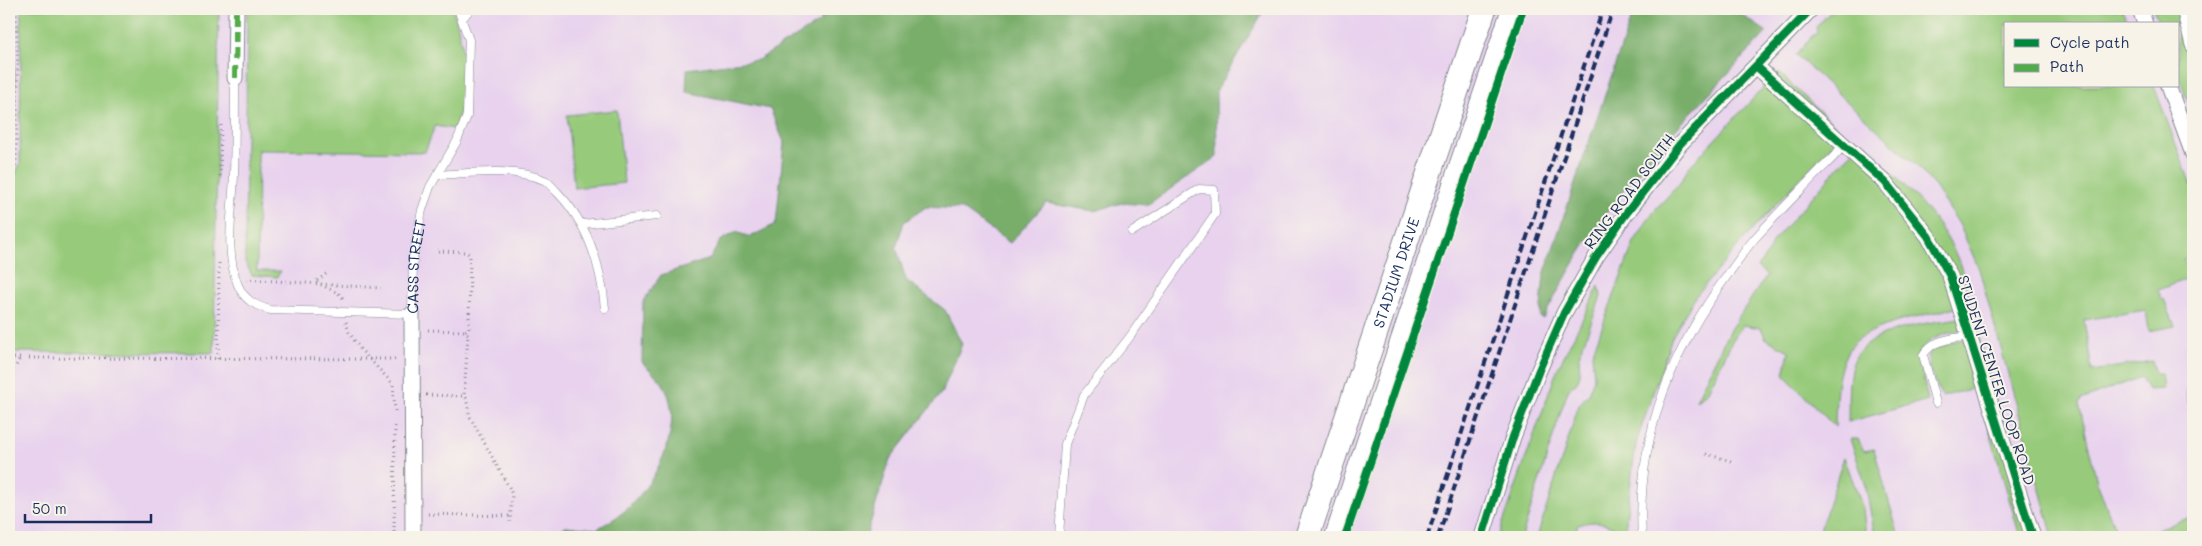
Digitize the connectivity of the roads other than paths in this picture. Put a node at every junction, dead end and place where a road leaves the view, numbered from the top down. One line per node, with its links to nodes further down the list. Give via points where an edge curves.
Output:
1 (236, 9): 13 (street)
2 (458, 9): 9 (lane, CASS STREET)
3 (470, 9): 9 (lane)
4 (1484, 9): 27 (main road, STADIUM DRIVE)
5 (1514, 9): 28 (main road, STADIUM DRIVE)
6 (1811, 9): 12 (street, RING ROAD SOUTH)
7 (2140, 9): 10 (street)
8 (2184, 9): 11 (street)
9 (462, 19): 17 (lane, CASS STREET, via 469,40 467,116)
10 (2144, 22)
11 (2193, 45)
12 (1756, 66): 15 (street, STUDENT CENTER LOOP ROAD); 29 (street, RING ROAD SOUTH, via 1680,144 1624,215 1596,257 1564,313 1538,370)
13 (235, 78): 22 (lane, via 231,242 236,279 246,298 256,306 270,310)
14 (2169, 88): 16 (street)
15 (1844, 143): 23 (street, STUDENT CENTER LOOP ROAD, via 1885,182 1928,236 1950,276); 30 (lane, via 1754,239 1714,293 1675,361 1644,465)
16 (2193, 154)
17 (437, 175): 19 (lane, via 507,172 545,180); 22 (lane, CASS STREET, via 422,210 413,258)
18 (657, 216): 19 (lane)
19 (583, 224): 21 (lane, via 602,283)
20 (1132, 232): 26 (lane, via 1199,189 1214,190 1215,214 1130,338 1084,395 1065,444)
21 (605, 308)
22 (412, 314): 25 (street, CASS STREET)
23 (1968, 336): 24 (lane, via 1936,342 1923,355); 31 (street, STUDENT CENTER LOOP ROAD)
24 (1936, 403)
25 (413, 537)
26 (1059, 537)
27 (1307, 537)
28 (1337, 537)
29 (1482, 537)
30 (1642, 537)
31 (2033, 537)

